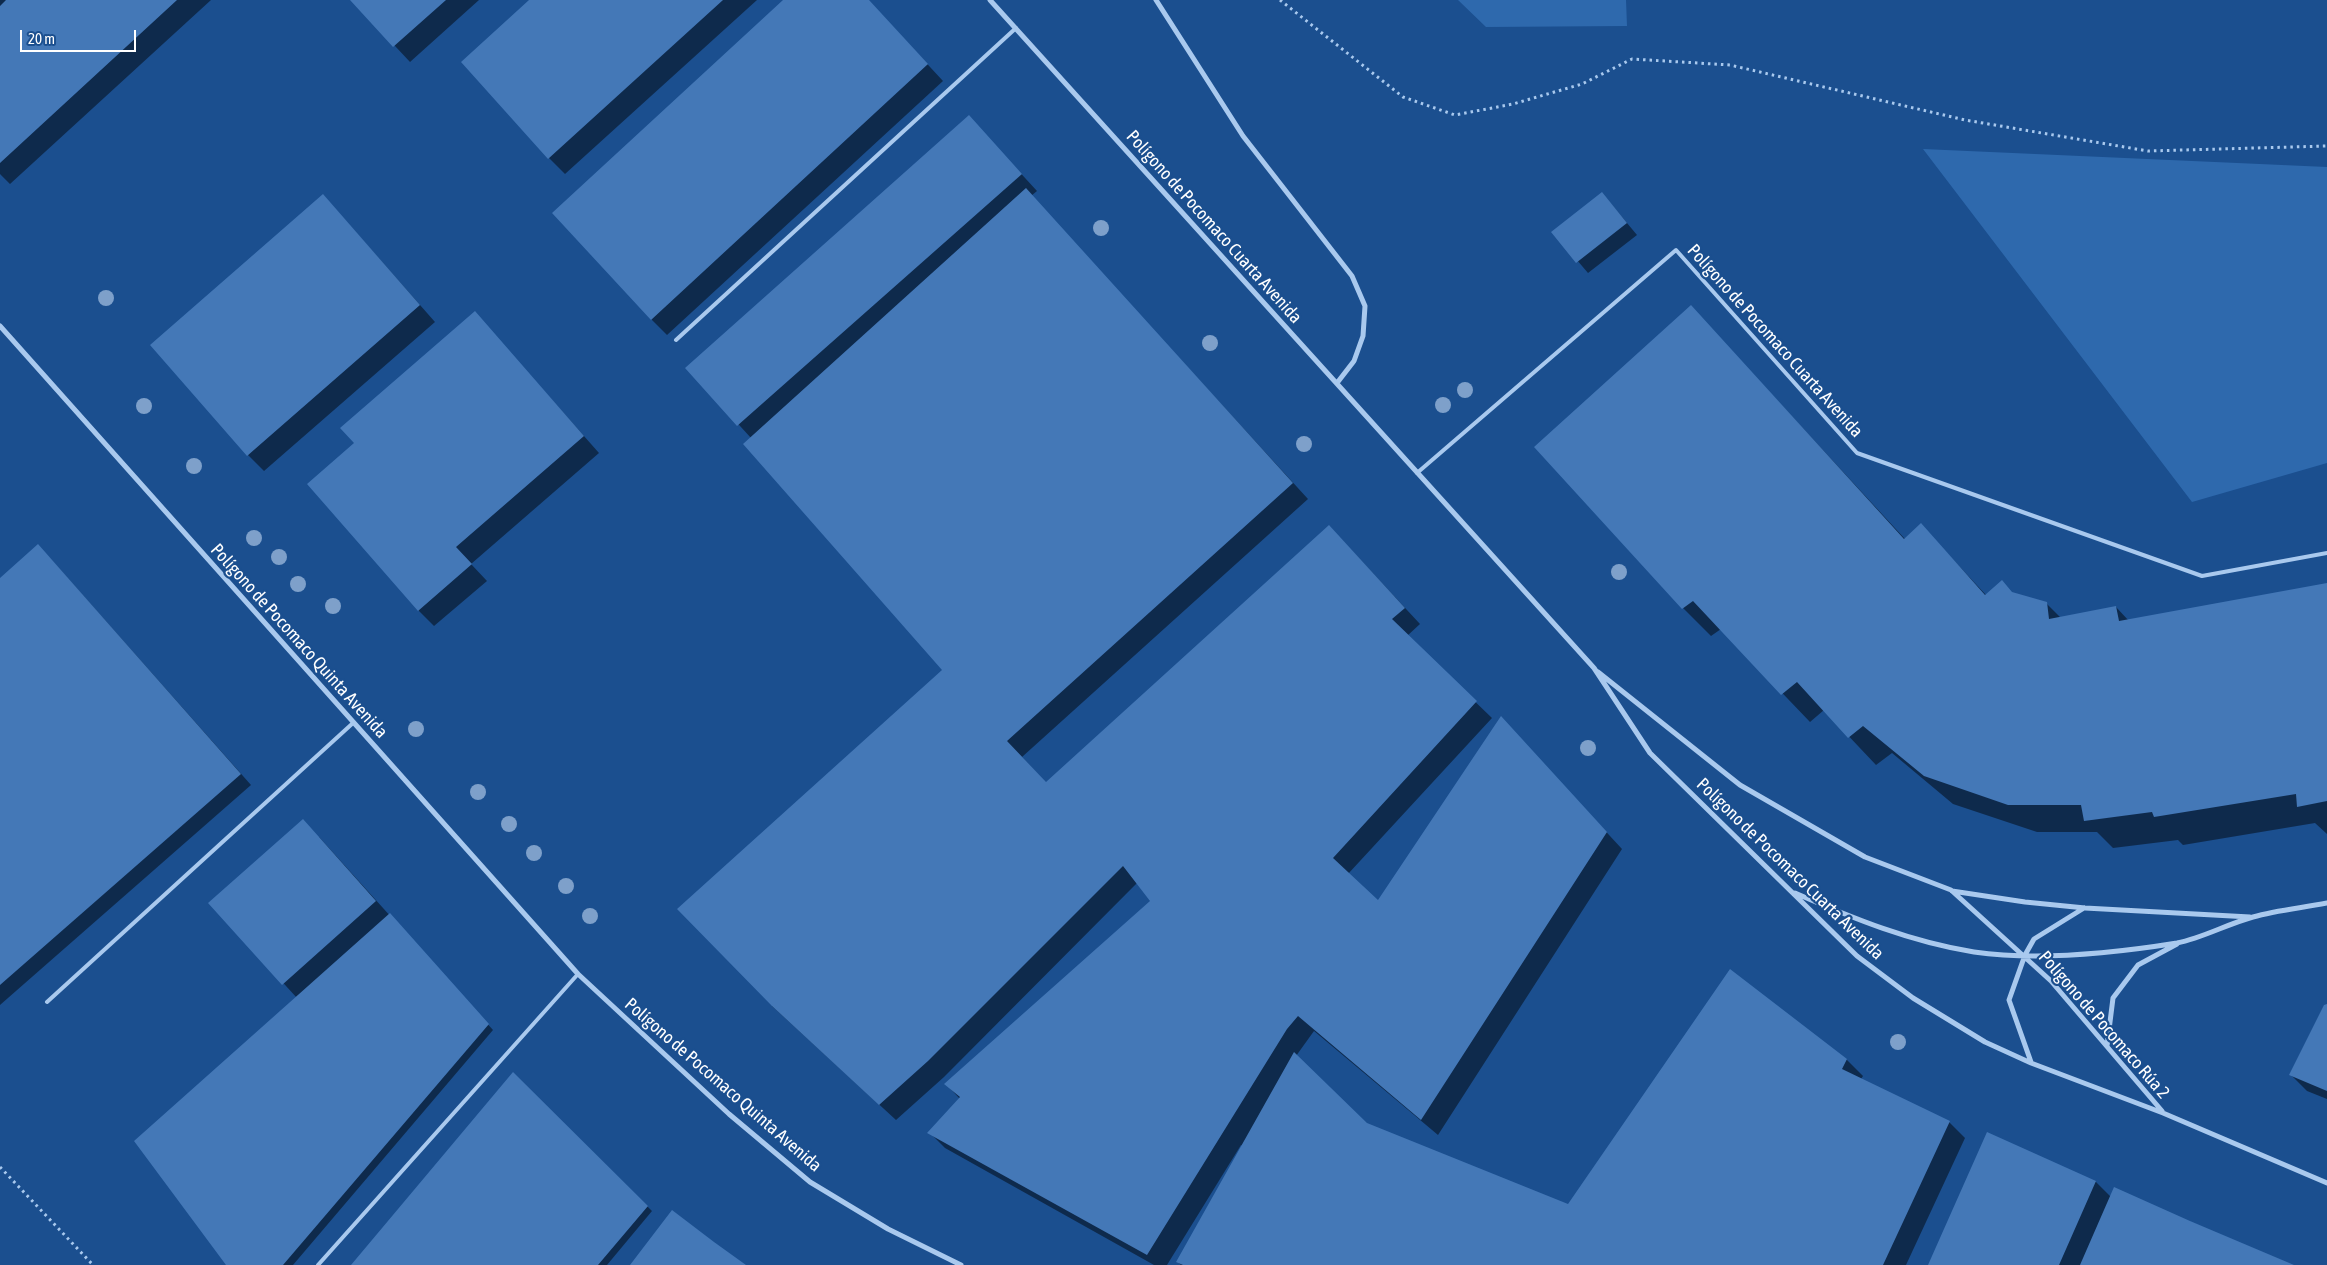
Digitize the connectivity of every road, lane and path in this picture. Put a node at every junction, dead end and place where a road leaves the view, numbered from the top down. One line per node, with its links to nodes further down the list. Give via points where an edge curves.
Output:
1 (990, 0): 4 (street, Polígono de Pocomaco Cuarta Avenida)
2 (1156, 0): 8 (street, via 1243,136 1352,276 1365,306 1364,336 1354,361)
3 (1280, 0): 5 (path, via 1403,97 1455,115 1513,104 1582,84 1632,59 1730,65 1965,120 2148,151)
4 (1016, 28): 7 (lane); 8 (street, Polígono de Pocomaco Cuarta Avenida)
5 (2327, 146)
6 (0, 326): 12 (street, Polígono de Pocomaco Quinta Avenida)
7 (676, 340)
8 (1337, 383): 9 (street, Polígono de Pocomaco Cuarta Avenida)
9 (1417, 473): 10 (lane, Polígono de Pocomaco Cuarta Avenida, via 1676,250 1857,453 2202,576); 11 (street, Polígono de Pocomaco Cuarta Avenida)
10 (2327, 553)
11 (1594, 668): 13 (street, Polígono de Pocomaco Cuarta Avenida, via 1650,753); 14 (street, Polígono de Pocomaco Cuarta Avenida, via 1740,785 1864,857)
12 (353, 723): 20 (street, Polígono de Pocomaco Quinta Avenida); 21 (lane)
13 (1790, 890): 19 (street, via 1854,919 1922,941 1974,952); 23 (street, Polígono de Pocomaco Cuarta Avenida, via 1857,956 1914,998 1985,1042)
14 (1951, 890): 16 (street); 19 (street, Polígono de Pocomaco Cuarta Avenida)
15 (2327, 903): 17 (street)
16 (2085, 908): 17 (street); 19 (street, Polígono de Pocomaco Rúa 2, via 2034,939)
17 (2253, 917): 18 (street)
18 (2180, 942): 19 (street, via 2103,953); 22 (street, via 2138,965 2113,998)
19 (2025, 955): 22 (street, Polígono de Pocomaco Rúa 2); 23 (street, Polígono de Pocomaco Rúa 2, via 2009,1000)
20 (578, 974): 28 (lane); 29 (street, Polígono de Pocomaco Quinta Avenida, via 729,1114 810,1182 888,1229)
21 (47, 1002)
22 (2107, 1046): 24 (street, Polígono de Pocomaco Rúa 2)
23 (2031, 1063): 24 (street, Polígono de Pocomaco Rúa 2)
24 (2163, 1113): 26 (street, Polígono de Pocomaco Rúa 2)
25 (0, 1167): 27 (path)
26 (2327, 1183)
27 (93, 1265)
28 (318, 1265)
29 (961, 1265)

